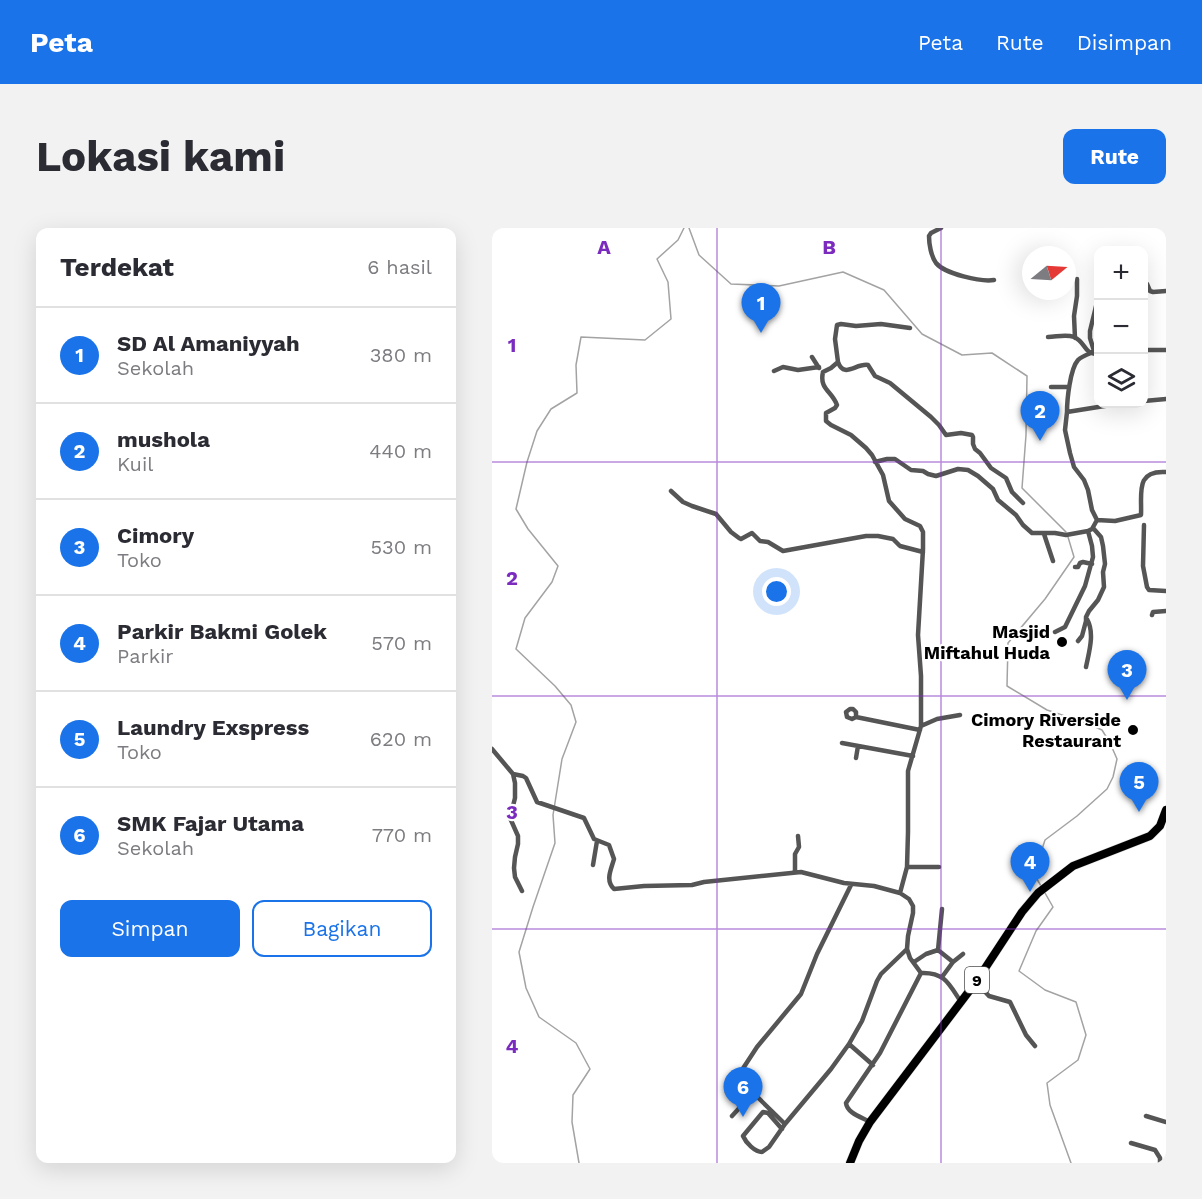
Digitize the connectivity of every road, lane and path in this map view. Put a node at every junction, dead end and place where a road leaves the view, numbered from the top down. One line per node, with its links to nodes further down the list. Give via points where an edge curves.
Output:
1 (941, 228): 3 (street, via 929,236 938,265 968,278)
2 (1077, 279): 9 (street)
3 (994, 280)
4 (1148, 286): 5 (street, via 1150,291)
5 (1166, 291)
6 (1094, 314): 12 (street, via 1090,338)
7 (910, 328): 14 (street, via 838,325 834,339)
8 (1048, 337): 9 (street)
9 (1075, 338): 12 (street)
10 (1148, 350): 11 (street)
11 (1166, 350)
12 (1094, 354): 19 (street, via 1077,362)
13 (812, 357): 15 (street)
14 (838, 362): 17 (street); 27 (street, via 839,367 848,370 868,365 875,376 891,383 946,435 972,435 975,449 990,468 1006,478)
15 (819, 367): 16 (street, via 783,367); 17 (street)
16 (774, 371)
17 (823, 372): 24 (street, via 824,386 837,405 826,413 826,421 858,441)
18 (1051, 387): 19 (street)
19 (1069, 387): 23 (street)
20 (1166, 399): 21 (street)
21 (1148, 401)
22 (1094, 408): 23 (street)
23 (1067, 412): 28 (street, via 1065,430 1070,453)
24 (875, 462): 32 (street, via 895,459 911,470 936,476 968,470 993,489 998,501 1028,530); 33 (street, via 885,480 889,501 905,519 922,527)
25 (1166, 472): 28 (street, via 1150,473 1143,483 1141,515 1115,521)
26 (671, 491): 33 (street, via 683,502 716,514 739,538 752,533 761,542 783,551 872,536 893,539 900,546)
27 (1023, 503)
28 (1097, 520): 30 (street)
29 (1144, 525): 37 (street, via 1143,566 1147,586 1149,590)
30 (1093, 528): 31 (street); 40 (street, via 1103,546 1104,587)
31 (1088, 531): 32 (street, via 1066,536); 35 (street)
32 (1044, 534): 34 (street)
33 (923, 552): 46 (street, via 918,635)
34 (1053, 561)
35 (1092, 564): 36 (street, via 1083,562); 41 (street, via 1065,627)
36 (1075, 567)
37 (1166, 591)
38 (1166, 611): 39 (street, via 1154,611)
39 (1152, 615)
40 (1086, 617): 42 (street); 43 (street, via 1091,635)
41 (1055, 632)
42 (1078, 641)
43 (1086, 667)
44 (960, 715): 46 (street, via 937,719)
45 (856, 716): 46 (street)
46 (921, 728): 50 (street)
47 (842, 742): 48 (street)
48 (858, 746): 50 (street); 51 (street)
49 (492, 749): 52 (street)
50 (913, 756): 57 (street, via 908,771)
51 (856, 758)
52 (513, 774): 55 (street, via 525,777 538,803 584,818); 61 (street, via 515,798 510,819 518,836 514,868)
53 (1166, 810): 71 (highway, 9, via 1160,826 1150,836 1073,866 1038,893)
54 (798, 836): 59 (street)
55 (597, 841): 56 (street); 59 (street, via 610,847 614,859 609,880 616,890)
56 (593, 865)
57 (907, 867): 58 (street); 62 (street)
58 (939, 867)
59 (795, 872): 60 (street)
60 (851, 885): 62 (street); 76 (street, via 801,994 757,1047)
61 (522, 891)
62 (900, 893): 64 (street, via 913,906)
63 (942, 909): 65 (street)
64 (907, 949): 67 (street); 73 (street, via 879,977)
65 (938, 950): 67 (street); 68 (street)
66 (963, 954): 68 (street)
67 (914, 962): 69 (street)
68 (953, 962): 70 (street)
69 (921, 973): 70 (street); 75 (street)
70 (942, 976): 72 (street)
71 (976, 982): 72 (highway, 9); 74 (street, via 989,996 1010,1002)
72 (961, 1002): 81 (highway, 9)
73 (849, 1044): 75 (street); 83 (street)
74 (1035, 1046)
75 (873, 1065): 81 (street, via 845,1104)
76 (739, 1076): 77 (street); 78 (street)
77 (727, 1092)
78 (753, 1093): 79 (street); 83 (street)
79 (732, 1116)
80 (1146, 1116): 82 (street)
81 (870, 1122): 85 (highway, 9)
82 (1166, 1122)
83 (783, 1126): 83 (street, via 761,1153 743,1136 763,1112)
84 (1131, 1143): 86 (street, via 1155,1150)
85 (850, 1163)
86 (1160, 1163)

